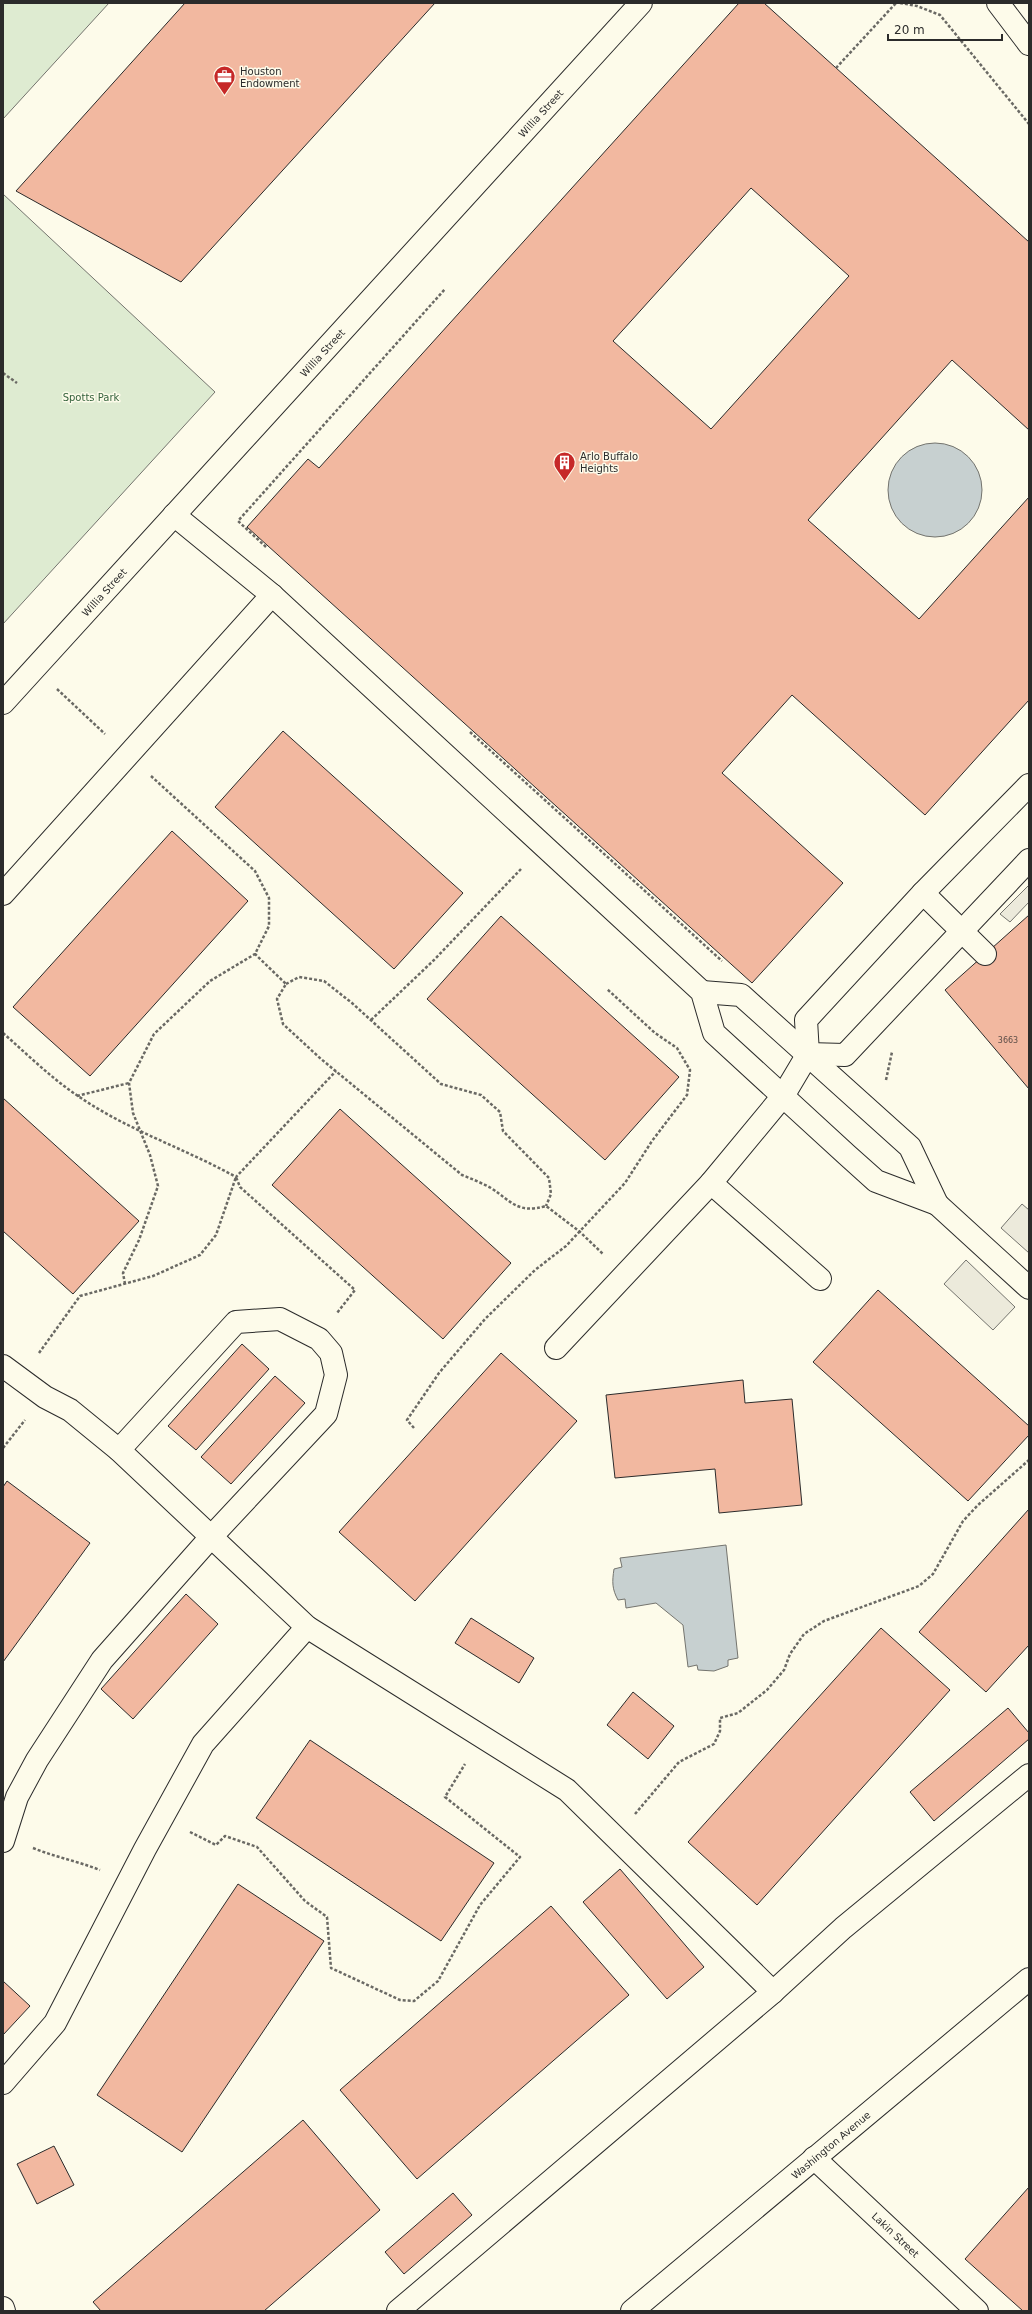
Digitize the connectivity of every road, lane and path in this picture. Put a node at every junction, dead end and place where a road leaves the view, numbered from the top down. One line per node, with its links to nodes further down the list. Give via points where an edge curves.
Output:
1 (641, 3): 11 (street, Willia Street)
2 (896, 3): 6 (path)
3 (900, 3): 7 (path, via 917,6 940,15)
4 (998, 3): 5 (street)
5 (1029, 44)
6 (836, 68)
7 (1029, 124)
8 (445, 289): 12 (path, via 238,521)
9 (3, 374): 10 (path)
10 (17, 383)
11 (174, 516): 13 (street); 14 (street, Willia Street)
12 (267, 548)
13 (272, 595): 17 (street); 19 (street)
14 (35, 669): 15 (street, Willia Street); 17 (path)
15 (3, 703)
16 (468, 730): 26 (path, via 722,961)
17 (128, 755): 22 (street); 24 (path, via 255,871 269,898 269,926)
18 (1029, 785): 21 (street)
19 (544, 846): 29 (street); 30 (path, via 434,960)
20 (1029, 860): 23 (street)
21 (923, 893): 23 (street); 32 (street, via 806,1020)
22 (3, 894)
23 (962, 930): 25 (street); 32 (street, via 845,1055)
24 (255, 954): 27 (path); 34 (path, via 210,981 154,1034)
25 (985, 954)
26 (730, 964)
27 (286, 984): 30 (path, via 299,976 324,981); 33 (path, via 277,999 283,1024)
28 (607, 989): 42 (path, via 655,1033 677,1048 690,1070 687,1095 652,1140 625,1183)
29 (702, 992): 32 (street, via 741,995); 36 (street, via 714,1033)
30 (371, 1020): 41 (path, via 441,1084 481,1095 500,1112 503,1131 549,1178 551,1194)
31 (3, 1033): 35 (path)
32 (808, 1054): 36 (street); 40 (street, via 910,1147)
33 (336, 1071): 38 (path); 41 (path, via 462,1175 490,1188 514,1206 532,1210)
34 (129, 1082): 35 (path); 37 (path, via 133,1112)
35 (77, 1096): 37 (path)
36 (783, 1096): 39 (street); 40 (street, via 876,1181)
37 (140, 1132): 38 (path, via 211,1163); 44 (path, via 150,1155 158,1186 139,1240 123,1273)
38 (236, 1177): 44 (path, via 216,1235 200,1255 153,1276); 46 (path, via 240,1187 355,1290)
39 (711, 1183): 43 (street); 47 (street)
40 (937, 1204): 45 (street)
41 (546, 1206): 42 (path)
42 (579, 1232): 50 (path, via 485,1319 439,1373 407,1420)
43 (820, 1279)
44 (125, 1284): 49 (path, via 80,1296)
45 (1029, 1288)
46 (319, 1340): 51 (street, via 280,1319 236,1322); 53 (street, via 331,1353 336,1375 326,1414)
47 (556, 1348)
48 (3, 1366): 49 (street)
49 (21, 1379): 51 (street, via 45,1397 70,1410)
50 (414, 1428)
51 (119, 1450): 53 (street)
52 (1029, 1460): 58 (path, via 978,1505 964,1521 933,1574 919,1586 824,1621 804,1634 790,1654 784,1670 767,1690 738,1713 720,1718 720,1731 714,1744 678,1762)
53 (211, 1537): 54 (street); 59 (street, via 102,1660 37,1760 17,1797)
54 (307, 1627): 55 (street); 57 (street, via 203,1744)
55 (482, 1736): 57 (path, via 445,1797 520,1857 480,1906 438,1981 414,2001 400,2000 331,1968 327,1917 305,1901 257,1848 225,1836 216,1845); 58 (street, via 567,1790)
56 (1029, 1775): 62 (street, via 843,1928)
57 (162, 1817): 60 (street)
58 (616, 1838): 62 (street)
59 (4, 1839): 60 (path)
60 (129, 1880): 63 (street, via 55,2023)
61 (1029, 1979): 64 (street, Washington Avenue)
62 (773, 1992): 67 (street)
63 (3, 2083)
64 (814, 2158): 68 (street, Washington Avenue); 69 (street, Lakin Street)
65 (3, 2308): 66 (street)
66 (4, 2311)
67 (398, 2311)
68 (632, 2311)
69 (977, 2311)

